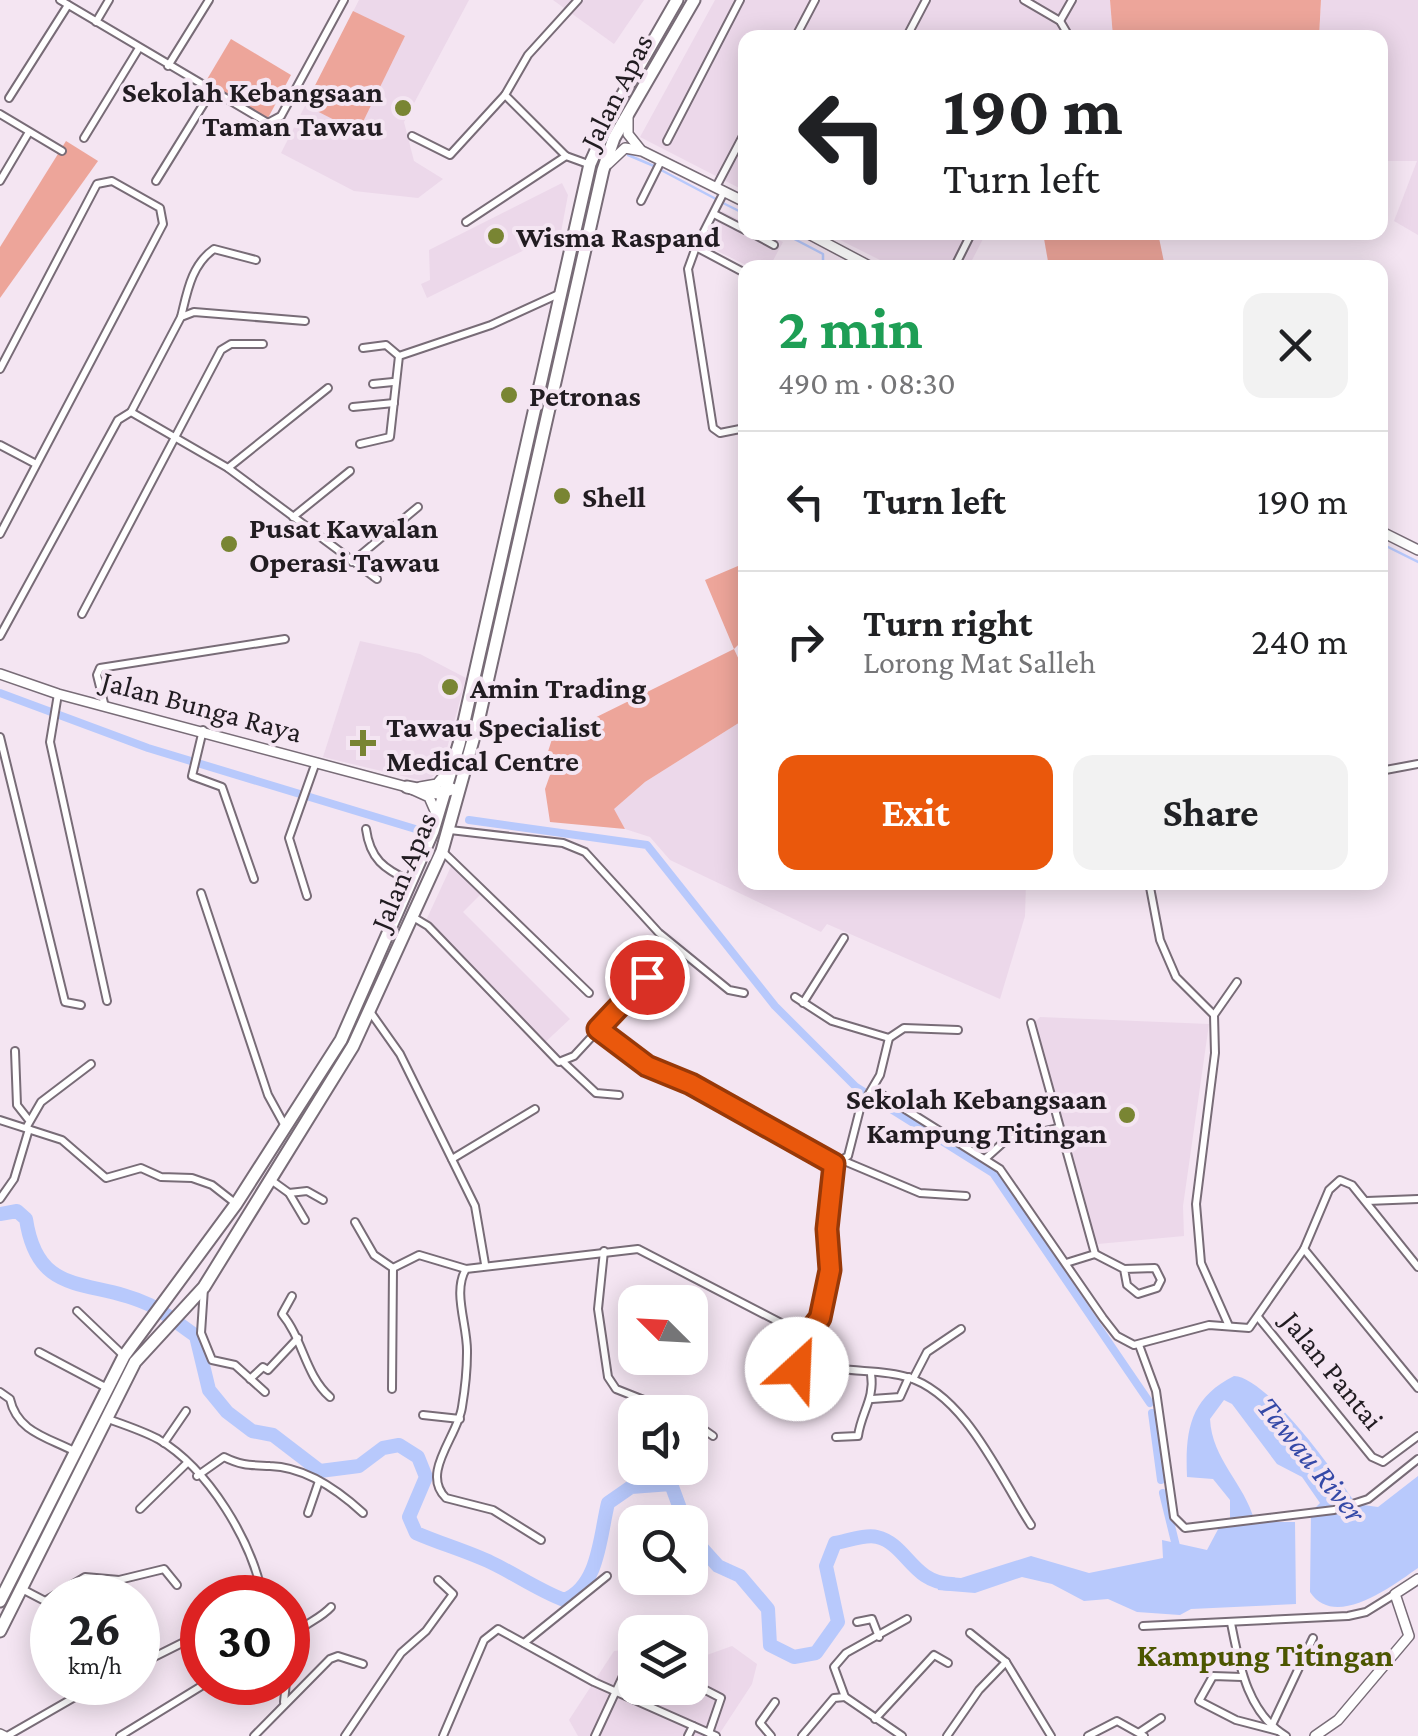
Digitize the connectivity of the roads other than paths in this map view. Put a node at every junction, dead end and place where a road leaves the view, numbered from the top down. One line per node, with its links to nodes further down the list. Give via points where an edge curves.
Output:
1 (110, 0): 14 (street)
2 (210, 0): 19 (street)
3 (344, 0): 20 (street, via 272,123)
4 (677, 0): 34 (highway, Jalan Apas, via 614,108)
5 (694, 0): 23 (highway, Jalan Apas)
6 (740, 0): 28 (street)
7 (815, 0): 15 (street)
8 (926, 0): 16 (street)
9 (1024, 0): 13 (street)
10 (1072, 0): 13 (street)
11 (64, 2): 14 (street); 22 (street)
12 (574, 2): 21 (street, via 528,55)
13 (1060, 20): 17 (street)
14 (96, 22): 18 (street)
15 (799, 30)
16 (910, 30)
17 (1066, 30)
18 (139, 48): 19 (street); 27 (street)
19 (168, 66): 20 (street)
20 (211, 92): 36 (street)
21 (505, 95): 26 (street, via 450,155); 32 (street)
22 (9, 98)
23 (628, 112): 29 (street, via 628,134); 35 (highway, Jalan Apas)
24 (0, 114): 25 (street)
25 (29, 132): 31 (street); 37 (street)
26 (412, 136)
27 (84, 138)
28 (666, 141)
29 (642, 150): 33 (street); 35 (street, via 618,151)
30 (738, 150): 38 (street)
31 (62, 151)
32 (566, 156): 34 (street); 42 (street)
33 (661, 163): 38 (street); 40 (street)
34 (590, 164): 51 (highway, Jalan Apas)
35 (604, 170): 90 (highway, Jalan Apas)
36 (156, 181)
37 (0, 182)
38 (721, 192): 39 (street); 41 (street)
39 (738, 199)
40 (641, 201)
41 (715, 211): 43 (street); 47 (street)
42 (466, 222)
43 (738, 225)
44 (764, 240): 46 (street)
45 (819, 240): 49 (street)
46 (774, 245)
47 (696, 247): 50 (street); 64 (street, via 688,269 712,428)
48 (256, 260): 52 (street, via 207,253)
49 (857, 260)
50 (738, 269)
51 (560, 293): 56 (street, via 491,326); 86 (highway, Jalan Apas)
52 (180, 317): 53 (street, via 194,312); 63 (street)
53 (305, 321)
54 (263, 344): 65 (street, via 225,345)
55 (363, 348): 56 (street, via 386,346)
56 (399, 356): 58 (street)
57 (0, 370): 68 (street, via 96,184 107,180 157,205 163,224)
58 (394, 382): 59 (street); 61 (street)
59 (373, 384)
60 (328, 388): 69 (street)
61 (394, 403): 62 (street); 66 (street, via 390,437)
62 (353, 408)
63 (131, 412): 65 (street); 79 (street, via 118,420)
64 (738, 429)
65 (177, 435): 69 (street); 78 (street)
66 (360, 444)
67 (0, 445): 68 (street)
68 (36, 464): 73 (street)
69 (228, 468): 72 (street)
70 (350, 470): 72 (street)
71 (418, 507): 76 (street)
72 (293, 517): 76 (street)
73 (0, 534)
74 (1388, 535): 75 (street)
75 (1418, 550)
76 (352, 562): 77 (street)
77 (376, 580)
78 (82, 614)
79 (0, 636)
80 (285, 639): 83 (street, via 100,668)
81 (0, 674): 82 (street, Jalan Bunga Raya)
82 (58, 694): 83 (street, Jalan Bunga Raya); 111 (street, via 50,742)
83 (105, 707): 84 (street, Jalan Bunga Raya)
84 (203, 730): 87 (street, Jalan Bunga Raya); 97 (street, via 191,770 222,787)
85 (0, 737): 113 (street, via 65,1002)
86 (458, 744): 91 (street, via 437,784); 92 (highway, Jalan Apas)
87 (316, 762): 91 (street, Jalan Bunga Raya); 101 (street, via 289,838)
88 (1418, 764): 89 (street)
89 (1388, 769)
90 (466, 774): 92 (highway); 95 (highway, Jalan Apas)
91 (408, 787): 92 (highway); 94 (street, via 430,797)
92 (446, 792): 94 (highway, Jalan Apas)
93 (366, 829): 98 (street, via 368,850 378,863)
94 (433, 830): 98 (highway, Jalan Apas)
95 (450, 830): 96 (highway, Jalan Apas); 109 (street, via 564,843 585,852 659,933 729,990)
96 (442, 851): 102 (highway, Jalan Apas); 108 (street)
97 (254, 878)
98 (411, 882): 107 (highway, Jalan Apas)
99 (1151, 890): 115 (street, via 1176,977)
100 (201, 893): 128 (street, via 268,1095)
101 (307, 896)
102 (412, 917): 104 (highway, Jalan Apas); 121 (street)
103 (844, 938): 112 (street)
104 (392, 961): 107 (highway, via 383,958); 114 (highway, Jalan Apas)
105 (647, 977): 117 (street)
106 (1237, 982): 115 (street)
107 (362, 992): 128 (highway, Jalan Apas, via 328,1063)
108 (589, 993)
109 (744, 993)
110 (795, 997): 112 (street)
111 (107, 1000)
112 (803, 1003): 119 (street)
113 (81, 1004)
114 (371, 1013): 132 (street, via 396,1045); 135 (highway, Jalan Apas)
115 (1214, 1016): 160 (street, via 1197,1235 1209,1288)
116 (1030, 1022): 129 (street)
117 (598, 1029): 121 (street); 134 (street, via 647,1066)
118 (958, 1030): 119 (street, via 904,1028)
119 (889, 1038): 123 (street)
120 (15, 1051): 126 (street, via 17,1105)
121 (563, 1062): 124 (street, via 596,1092)
122 (91, 1064): 126 (street)
123 (872, 1090): 131 (street); 133 (street)
124 (619, 1096)
125 (534, 1109): 132 (street)
126 (28, 1119): 130 (street)
127 (0, 1120): 130 (street)
128 (286, 1127): 142 (highway, Jalan Apas)
129 (1058, 1128): 131 (street, via 1006,1140); 148 (street)
130 (28, 1129): 139 (street, via 14,1179); 142 (street, via 62,1140 106,1178 141,1168 160,1177 192,1178)
131 (986, 1158): 149 (street)
132 (452, 1159): 151 (street, via 478,1215)
133 (844, 1162): 134 (street); 137 (street, via 920,1193)
134 (834, 1164): 162 (street, via 830,1270 820,1318)
135 (270, 1179): 136 (street); 145 (highway, Jalan Apas)
136 (289, 1193): 140 (street, via 306,1191); 143 (street)
137 (966, 1196)
138 (1418, 1198): 141 (street)
139 (0, 1199)
140 (323, 1200)
141 (1366, 1201): 146 (street, via 1345,1180 1334,1183); 152 (street)
142 (236, 1204): 150 (highway, Jalan Apas)
143 (305, 1220)
144 (355, 1222): 153 (street, via 378,1260)
145 (232, 1240): 150 (highway, via 207,1264); 156 (highway, Jalan Apas)
146 (1304, 1249): 159 (street); 172 (street)
147 (604, 1251): 151 (street); 162 (street, via 648,1252); 176 (street, via 598,1309 608,1377)
148 (1094, 1254): 149 (street); 155 (street)
149 (1066, 1263): 164 (street, via 1117,1336)
150 (194, 1264): 167 (highway, Jalan Apas)
151 (484, 1264): 154 (street)
152 (1418, 1266)
153 (393, 1268): 154 (street, via 418,1255); 173 (street)
154 (466, 1269): 183 (street, via 460,1290 467,1354)
155 (1124, 1269): 155 (street, via 1127,1285 1138,1294 1161,1280 1155,1268)
156 (204, 1286): 170 (street, via 202,1343 215,1363 236,1365); 182 (highway, Jalan Apas, via 135,1362)
157 (292, 1296): 163 (street, via 282,1314)
158 (77, 1311): 167 (street)
159 (1258, 1318): 160 (street, via 1248,1328); 187 (street, Jalan Pantai, via 1372,1457 1383,1462)
160 (1229, 1326): 164 (street, via 1167,1333)
161 (960, 1330): 169 (street, via 927,1352)
162 (806, 1336): 166 (street)
163 (298, 1338): 170 (street); 178 (street, via 315,1381)
164 (1138, 1345): 190 (street, via 1156,1391 1174,1517 1185,1528 1351,1505 1387,1487)
165 (38, 1352): 171 (street)
166 (804, 1354): 168 (street, via 823,1366); 177 (street)
167 (124, 1356): 171 (highway, Jalan Apas)
168 (871, 1374): 169 (street); 179 (street)
169 (911, 1378): 179 (street, via 900,1398); 197 (street, via 982,1442)
170 (250, 1379): 175 (street)
171 (108, 1388): 189 (highway, Jalan Apas)
172 (1418, 1388)
173 (392, 1390)
174 (0, 1392): 189 (street, via 21,1425)
175 (265, 1392)
176 (631, 1395)
177 (791, 1396)
178 (330, 1397)
179 (872, 1400): 186 (street, via 858,1436)
180 (186, 1410): 188 (street)
181 (422, 1415): 183 (street)
182 (106, 1418): 188 (street); 189 (highway); 204 (highway, Jalan Apas)
183 (460, 1420): 198 (street, via 438,1466 439,1492 493,1510)
184 (708, 1433): 185 (street)
185 (713, 1436)
186 (836, 1437)
187 (1418, 1438)
188 (164, 1443): 191 (street)
189 (78, 1446): 206 (highway, Jalan Apas)
190 (1418, 1459)
191 (186, 1464): 192 (street); 194 (street)
192 (197, 1476): 193 (street, via 224,1457); 199 (street, via 242,1534)
193 (319, 1481): 195 (street); 196 (street)
194 (140, 1509)
195 (308, 1513)
196 (363, 1513)
197 (1031, 1525)
198 (541, 1540)
199 (258, 1575)
200 (608, 1576): 219 (street)
201 (1418, 1578): 205 (street)
202 (438, 1580): 242 (street, via 453,1594 401,1652)
203 (176, 1584): 204 (street, via 164,1569 118,1580 84,1577 45,1600)
204 (21, 1589): 214 (highway, Jalan Apas)
205 (1396, 1594): 211 (street, via 1348,1616); 217 (street)
206 (0, 1601)
207 (332, 1607): 209 (street)
208 (907, 1619): 216 (street)
209 (310, 1621)
210 (856, 1622): 216 (street, via 872,1619)
211 (1231, 1623): 212 (street); 223 (street)
212 (1143, 1626)
213 (1418, 1628): 217 (street)
214 (0, 1631)
215 (970, 1632): 221 (street)
216 (879, 1636): 228 (street, via 846,1652 834,1667)
217 (1408, 1636): 253 (street, via 1338,1720)
218 (1313, 1638): 236 (street)
219 (524, 1643): 226 (street); 243 (street, via 498,1629 490,1633)
220 (948, 1662): 234 (street, via 934,1655)
221 (1006, 1662): 249 (street); 250 (street)
222 (363, 1664): 224 (street, via 334,1656)
223 (1242, 1677): 236 (street); 236 (street, via 1212,1676 1199,1700 1236,1720)
224 (310, 1679)
225 (618, 1688): 226 (street)
226 (616, 1691): 235 (street); 244 (street)
227 (708, 1691): 237 (street, via 721,1698)
228 (846, 1697): 234 (street); 247 (street, via 834,1698)
229 (180, 1699): 240 (street)
230 (775, 1702): 246 (street, via 760,1723)
231 (58, 1705): 239 (street)
232 (282, 1705): 241 (street)
233 (1161, 1718): 238 (street)
234 (875, 1719): 248 (street)
235 (694, 1726): 237 (street); 245 (street)
236 (1275, 1728): 252 (street)
237 (712, 1734)
238 (1142, 1734): 251 (street, via 1117,1721)
239 (3, 1735)
240 (120, 1736)
241 (254, 1736)
242 (346, 1736)
243 (443, 1736)
244 (596, 1736)
245 (688, 1736)
246 (771, 1736)
247 (802, 1736)
248 (902, 1736)
249 (948, 1736)
250 (1051, 1736)
251 (1088, 1736)
252 (1286, 1736)
253 (1315, 1736)

